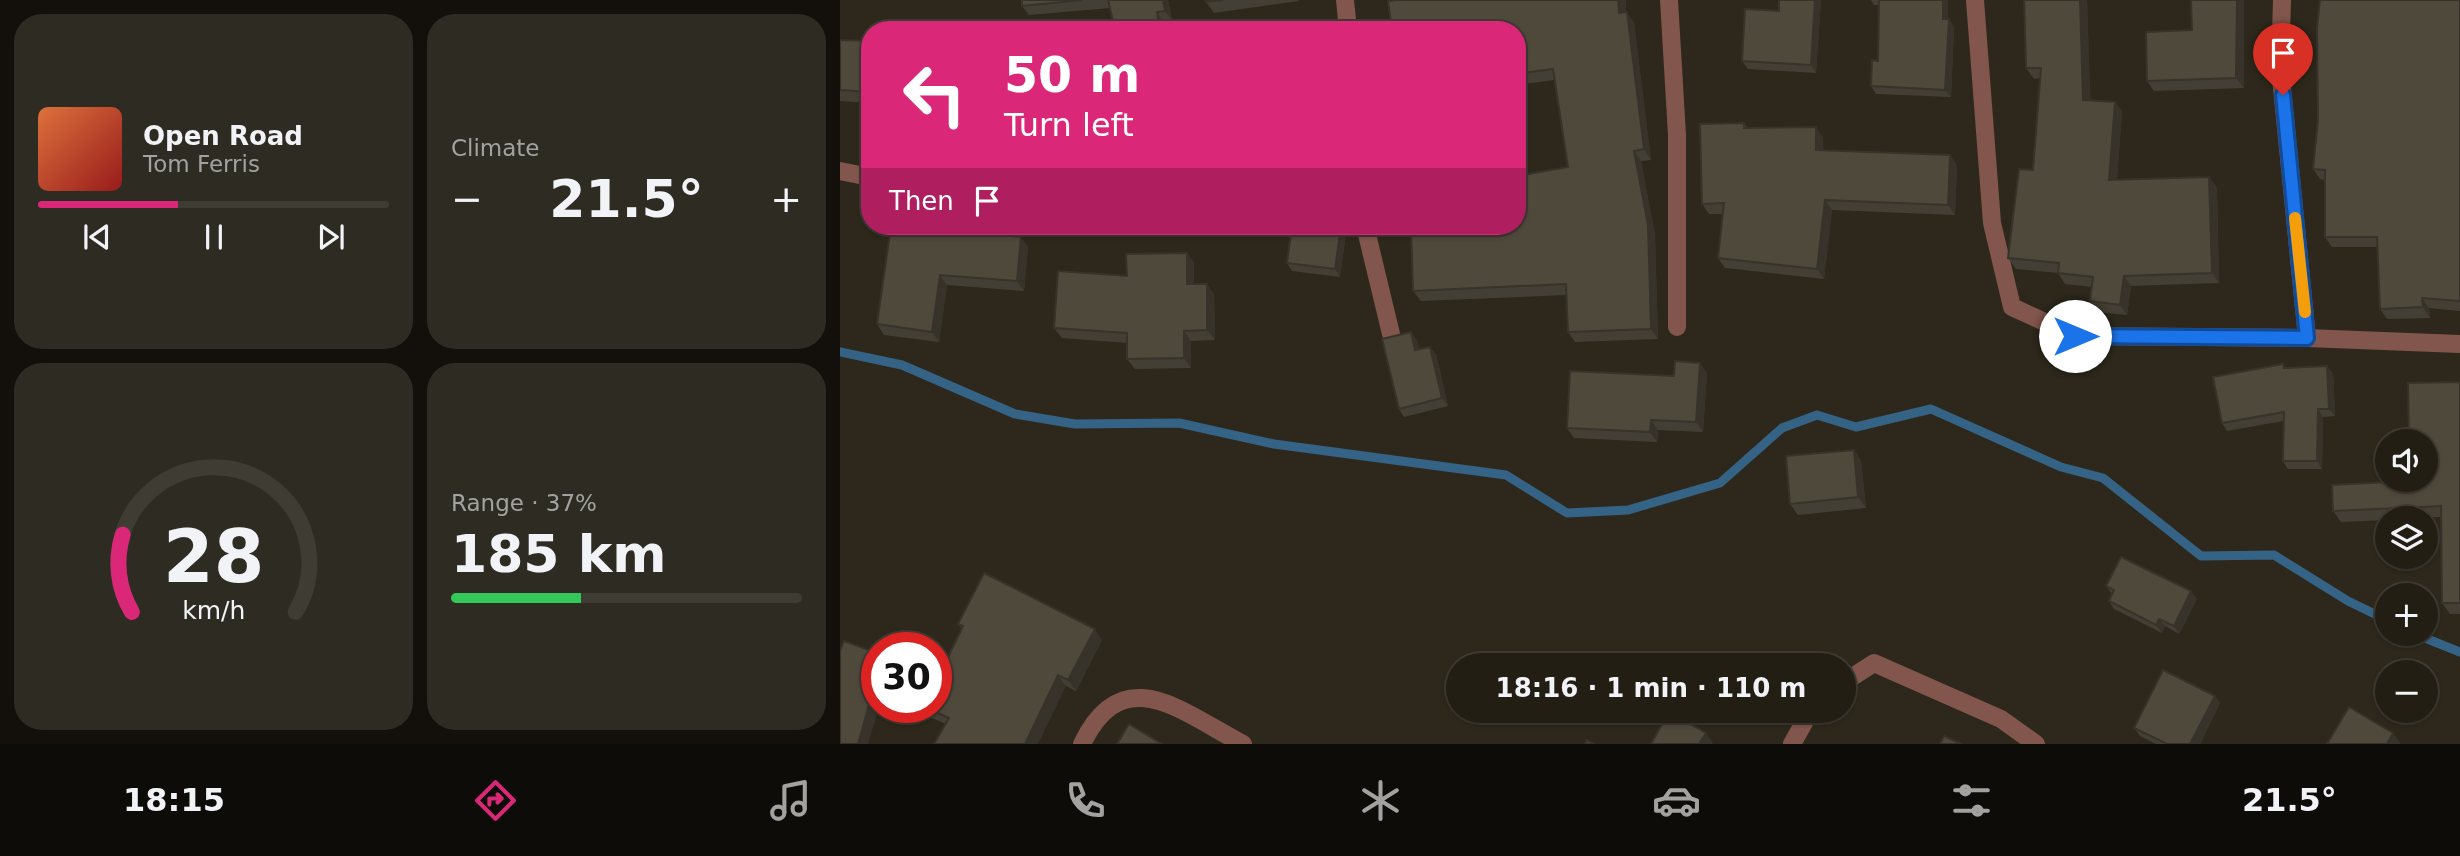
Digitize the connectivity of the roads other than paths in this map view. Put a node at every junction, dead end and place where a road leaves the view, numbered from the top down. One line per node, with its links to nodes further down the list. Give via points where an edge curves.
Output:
1 (1345, 0): 5 (street)
2 (1669, 0): 9 (street, via 1677,135)
3 (1975, 0): 11 (street, via 1992,223 2012,307 2075,336)
4 (2281, 0): 11 (street, via 2280,68)
5 (1347, 21)
6 (840, 171): 7 (street)
7 (861, 175)
8 (1367, 235): 10 (street)
9 (1677, 327)
10 (1391, 334)
11 (2307, 338): 12 (street)
12 (2460, 344)
13 (1856, 675): 18 (street, via 1874,663 2001,719)
14 (1804, 723): 17 (street)
15 (1082, 744): 16 (street, via 1103,712 1123,698 1138,696 1156,699)
16 (1243, 744)
17 (1792, 744)
18 (2036, 744)

